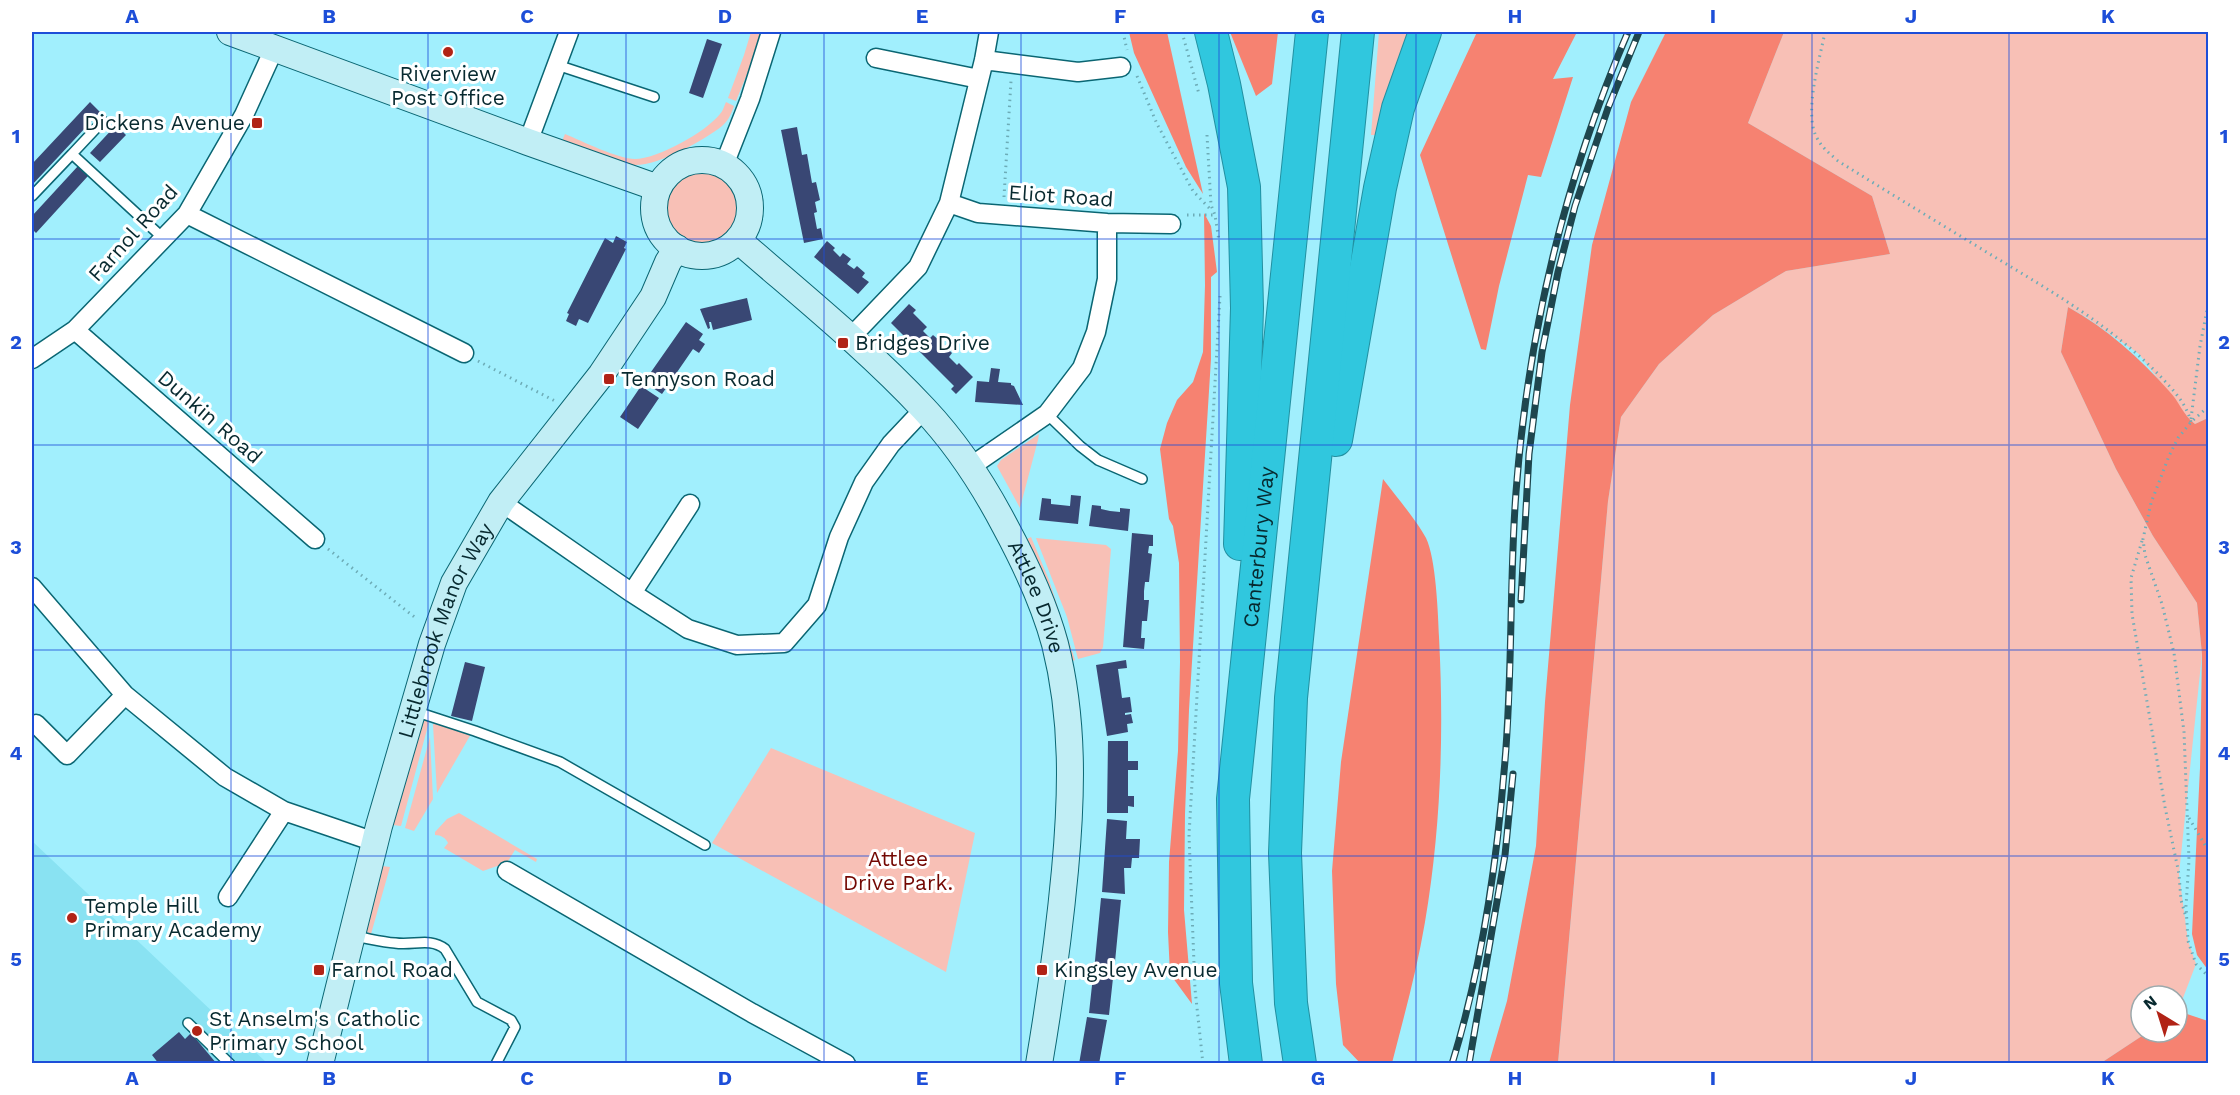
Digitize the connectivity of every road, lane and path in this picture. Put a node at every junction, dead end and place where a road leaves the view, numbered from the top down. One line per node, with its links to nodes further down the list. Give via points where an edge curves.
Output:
1 (230, 32): 12 (street)
2 (569, 32): 16 (street)
3 (771, 32): 25 (street)
4 (989, 32): 14 (street)
5 (1123, 32): 17 (path)
6 (1182, 32): 20 (path)
7 (1211, 32): 62 (highway, via 1244,187 1247,320)
8 (1312, 32): 62 (highway, Canterbury Way)
9 (1358, 32): 59 (highway)
10 (1425, 32): 59 (highway, via 1398,108 1380,188)
11 (1825, 32): 48 (path, via 1812,114 1823,148 2115,333 2178,396 2188,408)
12 (274, 49): 23 (street); 29 (street, Farnol Road, via 244,115)
13 (876, 58): 18 (street)
14 (984, 60): 15 (street); 18 (street)
15 (1012, 64): 17 (street, via 1078,72); 30 (path)
16 (557, 65): 19 (lane); 23 (street)
17 (1129, 66): 31 (path, via 1193,190)
18 (979, 79): 28 (street)
19 (654, 97)
20 (1200, 99)
21 (103, 121): 24 (lane)
22 (1207, 132): 31 (path, via 1210,206)
23 (528, 142): 26 (street)
24 (72, 154): 27 (lane); 34 (lane)
25 (724, 165): 26 (street, via 694,160 667,175); 35 (street, via 747,190 747,225)
26 (658, 188): 37 (street, via 655,215 666,240)
27 (32, 196)
28 (949, 202): 30 (street, Eliot Road, via 978,213); 41 (street, via 918,267)
29 (187, 214): 34 (street, Farnol Road); 42 (street)
30 (1003, 215): 32 (street, Eliot Road)
31 (1215, 215): 33 (path, via 1176,215); 36 (path)
32 (1107, 223): 33 (street, Eliot Road); 47 (street, via 1107,279 1096,332 1082,368)
33 (1171, 224)
34 (163, 238): 40 (street, Farnol Road)
35 (738, 240): 37 (street, via 709,255 692,255); 41 (street, Attlee Drive)
36 (1220, 245)
37 (676, 249): 46 (street, Littlebrook Manor Way, via 653,297)
38 (1221, 290): 79 (path, via 1189,836 1195,988)
39 (2208, 305): 48 (path)
40 (75, 330): 43 (street, Farnol Road); 53 (street, Dunkin Road)
41 (850, 337): 45 (street, Attlee Drive)
42 (464, 353): 46 (path)
43 (32, 359)
44 (2208, 407): 48 (path)
45 (924, 409): 49 (street, Attlee Drive); 56 (street, via 891,444 864,482 839,537 817,605 783,643 737,645 688,629)
46 (573, 410): 51 (street, Littlebrook Manor Way)
47 (1047, 414): 49 (street); 50 (lane, via 1098,460)
48 (2191, 422): 54 (path, via 2169,456 2151,503)
49 (970, 467): 78 (street, Attlee Drive, via 1012,538 1044,611 1060,667 1069,725 1067,849)
50 (1142, 479)
51 (501, 502): 56 (street); 57 (street, Littlebrook Manor Way, via 454,583)
52 (690, 504): 56 (street)
53 (315, 539): 57 (path)
54 (2143, 539): 64 (path, via 2174,653 2184,732); 70 (path, via 2131,578 2132,614)
55 (32, 587): 58 (street)
56 (632, 593)
57 (436, 633): 60 (street, Littlebrook Manor Way)
58 (125, 695): 61 (street, via 67,755); 63 (street, via 225,777)
59 (1291, 698): 81 (highway, via 1286,852 1292,1003)
60 (412, 710): 65 (street, Littlebrook Manor Way); 66 (lane, via 560,762)
61 (34, 726)
62 (1233, 800): 80 (highway, Canterbury Way, via 1236,984)
63 (284, 811): 65 (street); 69 (street)
64 (2188, 816): 67 (path); 70 (path)
65 (375, 842): 71 (street, Littlebrook Manor Way)
66 (705, 845)
67 (2208, 850)
68 (507, 871): 77 (street)
69 (228, 897)
70 (2187, 922): 72 (path, via 2188,941 2196,964)
71 (351, 935): 75 (street, Littlebrook Manor Way); 76 (lane, via 398,944 430,942 445,949 477,1002 511,1020 515,1027)
72 (2208, 976)
73 (188, 1023): 74 (lane)
74 (230, 1064)
75 (320, 1064)
76 (496, 1064)
77 (846, 1064)
78 (1039, 1064)
79 (1203, 1064)
80 (1246, 1064)
81 (1300, 1064)

